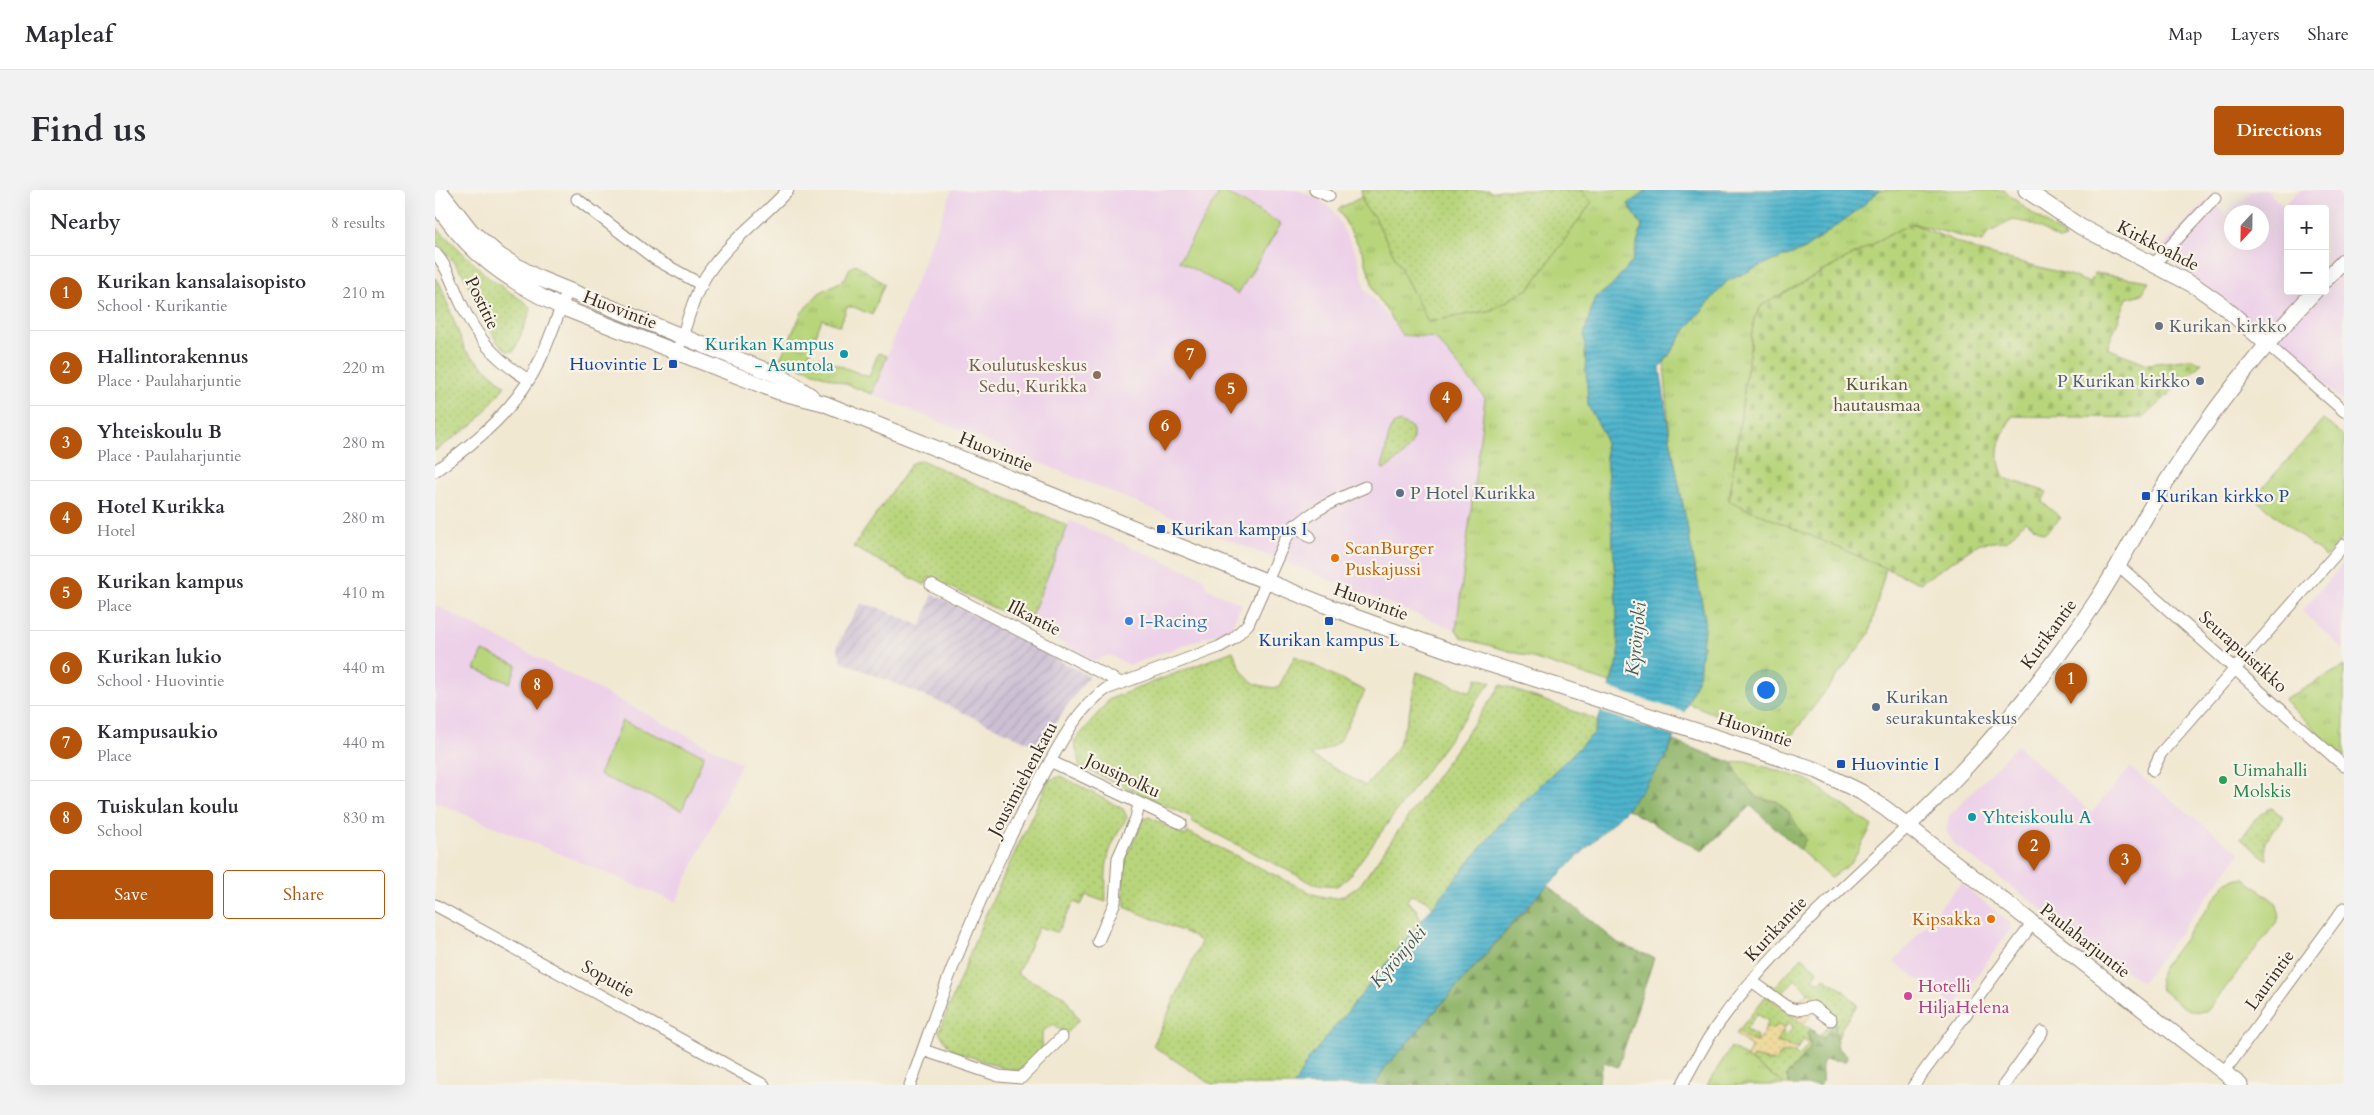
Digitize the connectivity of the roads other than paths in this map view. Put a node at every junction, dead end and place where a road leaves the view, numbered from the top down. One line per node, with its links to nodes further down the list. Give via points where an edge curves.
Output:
1 (439, 190): 14 (main road, Huovintie, via 471,231 500,256)
2 (788, 190): 13 (street, via 729,246)
3 (1315, 190): 5 (street)
4 (2026, 190): 11 (main road, Kirkkoahde, via 2081,227)
5 (1329, 196)
6 (2215, 198): 11 (street)
7 (577, 199): 13 (street, via 655,259)
8 (435, 201): 16 (main road, Huovintie, via 461,237 491,266)
9 (435, 253): 20 (street, Postitie, via 483,344 513,371)
10 (2344, 261): 12 (main road)
11 (2154, 264): 18 (main road, Kirkkoahde, via 2222,305)
12 (2329, 276)
13 (702, 285): 17 (street)
14 (568, 290): 16 (street); 17 (main road, Huovintie)
15 (2311, 295): 18 (main road, Kurikantie)
16 (561, 307): 19 (main road, Huovintie); 20 (street)
17 (683, 337): 19 (street); 21 (main road, Huovintie, via 782,377)
18 (2267, 344): 22 (street); 28 (main road, Kurikantie, via 2171,474)
19 (677, 352): 21 (main road, Huovintie, via 779,392)
20 (529, 380): 23 (street, via 500,418 466,450)
21 (823, 403): 29 (main road, Huovintie)
22 (2343, 406)
23 (435, 471)
24 (1365, 487): 25 (street, via 1314,512)
25 (1295, 526): 26 (street); 29 (street, Jousimiehenkatu, via 1286,538)
26 (1310, 537)
27 (2344, 545): 31 (street)
28 (2118, 565): 31 (street, Seurapuistikko); 38 (main road, Kurikantie, via 2096,602 2019,707)
29 (1267, 583): 32 (street, Jousimiehenkatu, via 1248,624 1233,639); 38 (main road, Huovintie, via 1464,656 1814,769 1861,792)
30 (931, 585): 32 (street, Ilkantie)
31 (2235, 668): 34 (street, Seurapuistikko); 35 (street, via 2161,753)
32 (1121, 683): 33 (street, Jousimiehenkatu, via 1093,699 1073,722)
33 (1050, 761): 36 (street, Jousipolku); 47 (street, Jousimiehenkatu, via 983,894)
34 (2344, 766)
35 (2153, 770)
36 (1139, 804): 37 (street, Jousipolku); 42 (street, via 1118,858 1115,902)
37 (1181, 823)
38 (1908, 826): 41 (main road, Paulaharjuntie); 43 (street, Kurikantie, via 1806,923)
39 (435, 904): 49 (street, Soputie)
40 (2344, 908): 48 (street, Laurintie)
41 (2032, 924): 48 (main road, Paulaharjuntie); 52 (street)
42 (1098, 941)
43 (1753, 982): 44 (street, via 1789,1008 1813,1007); 51 (street, Kurikantie, via 1708,1039)
44 (1831, 1020)
45 (2041, 1032): 53 (street)
46 (1061, 1037): 47 (street, via 1021,1078 999,1076)
47 (923, 1050): 50 (street, Jousimiehenkatu)
48 (2224, 1072): 54 (main road, Paulaharjuntie)
49 (764, 1085)
50 (909, 1085)
51 (1682, 1085)
52 (1914, 1085)
53 (2004, 1085)
54 (2240, 1085)

